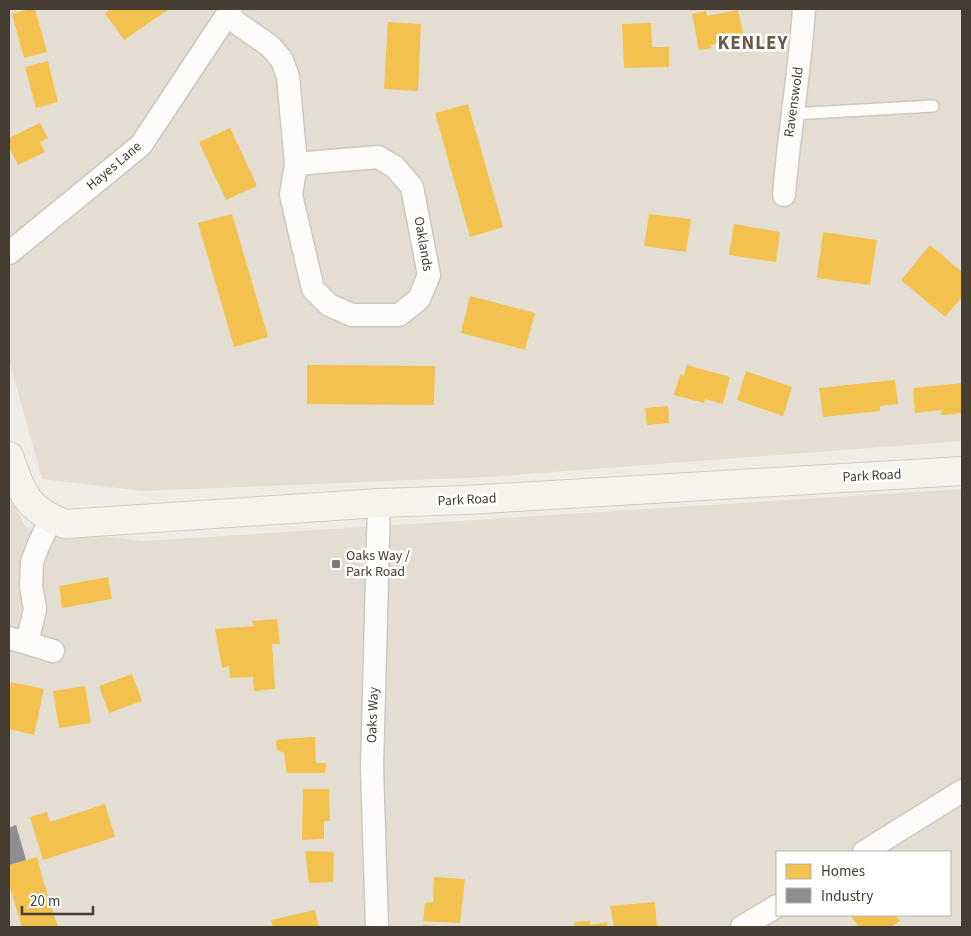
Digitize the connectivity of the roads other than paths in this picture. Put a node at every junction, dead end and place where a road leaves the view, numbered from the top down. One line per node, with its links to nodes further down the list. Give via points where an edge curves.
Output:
1 (804, 9): 4 (street, Ravenswold)
2 (229, 12): 5 (street, Oaklands, via 282,60 288,77); 7 (street, Hayes Lane, via 142,146)
3 (934, 106): 4 (lane)
4 (792, 114): 6 (street, Ravenswold)
5 (296, 164): 5 (street, Oaklands, via 291,195 313,288 330,305 352,316 399,315 419,299 429,275 412,187 395,167 378,157)
6 (784, 194)
7 (9, 253)
8 (9, 456): 11 (street, Park Road, via 22,494)
9 (962, 470): 10 (street, Park Road)
10 (379, 503): 11 (street, Park Road, via 79,524); 17 (street, Oaks Way, via 372,767)
11 (51, 519): 12 (street, via 32,562 31,586 35,609)
12 (18, 641): 13 (street)
13 (53, 651)
14 (962, 791): 15 (street)
15 (866, 851)
16 (776, 907): 18 (street)
17 (377, 927)
18 (742, 927)

